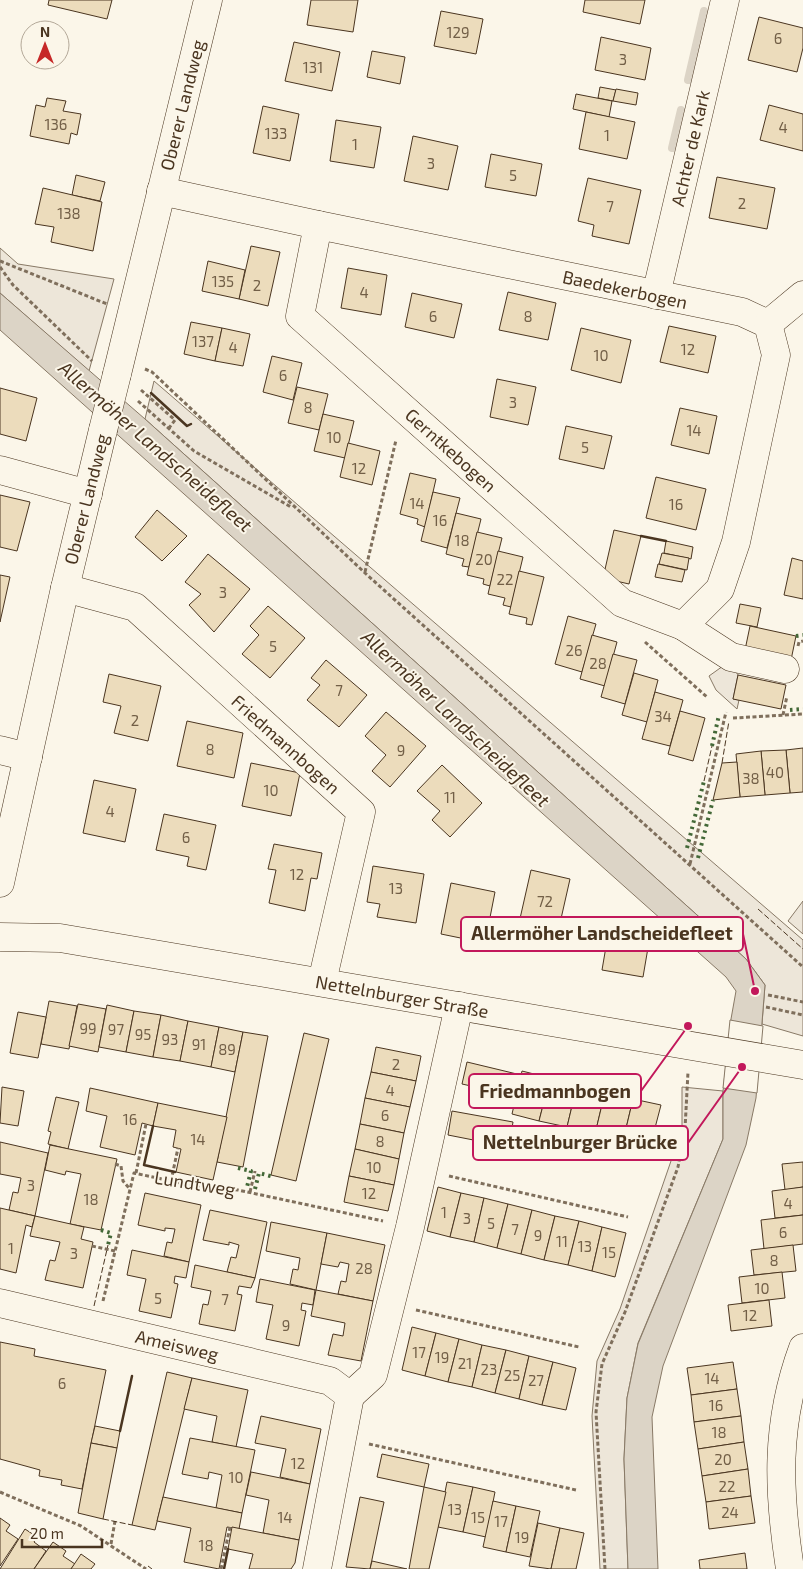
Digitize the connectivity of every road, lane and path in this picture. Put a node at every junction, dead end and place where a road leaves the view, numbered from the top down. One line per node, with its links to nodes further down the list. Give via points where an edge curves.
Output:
1 (208, 0): 3 (street, Oberer Landweg)
2 (725, 0): 6 (street, Achter de Kark)
3 (161, 190): 4 (street, Baedekerbogen); 8 (street, Oberer Landweg)
4 (318, 226): 6 (street, Baedekerbogen); 12 (street, Gerntkebogen, via 300,316)
5 (0, 261): 8 (path)
6 (656, 295): 9 (street, Baedekerbogen, via 742,312)
7 (803, 295): 9 (street)
8 (133, 314): 10 (street, Oberer Landweg)
9 (768, 324): 18 (street, via 776,355 736,542 720,589)
10 (119, 368): 15 (street, Oberer Landweg, bridge); 16 (path, via 152,372)
11 (141, 389): 13 (path, via 175,420)
12 (404, 408): 16 (path); 18 (street, Gerntkebogen, via 622,603)
13 (169, 428)
14 (0, 470): 15 (street)
15 (88, 494): 17 (street, Oberer Landweg)
16 (365, 573): 27 (path)
17 (65, 588): 26 (street, Oberer Landweg); 31 (street, Friedmannbogen, via 135,607 361,812)
18 (683, 626): 20 (street, Gerntkebogen, via 731,657)
19 (643, 640): 21 (path)
20 (785, 670)
21 (707, 697)
22 (726, 712): 27 (path)
23 (803, 714): 24 (path)
24 (733, 718)
25 (0, 750): 26 (street)
26 (28, 757): 28 (street, Oberer Landweg)
27 (690, 864): 30 (path)
28 (0, 882)
29 (0, 936): 31 (street, Nettelnburger Straße, via 60,938)
30 (803, 967)
31 (322, 982): 34 (street, Nettelnburger Straße)
32 (768, 995): 33 (path)
33 (803, 1002)
34 (459, 1006): 37 (street, Nettelnburger Straße); 42 (street)
35 (766, 1007): 36 (path)
36 (803, 1015)
37 (690, 1044): 38 (street, Nettelnburger Straße); 67 (path, via 685,1129 678,1167 625,1312 602,1364 596,1412)
38 (803, 1065)
39 (146, 1124): 44 (path)
40 (178, 1148): 45 (path)
41 (116, 1164): 46 (path, via 121,1166 123,1181)
42 (423, 1170): 48 (path); 49 (street)
43 (255, 1171): 47 (path)
44 (136, 1173): 45 (path, Lundtweg); 46 (path, Lundtweg)
45 (171, 1181): 47 (path, Lundtweg)
46 (130, 1189): 51 (path, Lundtweg)
47 (250, 1192): 49 (path, Lundtweg)
48 (628, 1217)
49 (410, 1227): 53 (street)
50 (92, 1246): 51 (path)
51 (115, 1251): 54 (path, Lundtweg)
52 (0, 1303): 54 (street, Ameisweg)
53 (390, 1305): 55 (path); 57 (street, via 373,1375)
54 (97, 1326): 57 (street, Ameisweg, via 330,1381)
55 (579, 1347)
56 (803, 1348): 68 (street, via 783,1422 780,1480)
57 (350, 1396): 58 (street)
58 (342, 1438): 59 (path); 66 (street)
59 (576, 1490)
60 (0, 1492): 63 (path, via 80,1526)
61 (115, 1521): 63 (path)
62 (230, 1527): 65 (path)
63 (111, 1544): 64 (path)
64 (146, 1569)
65 (221, 1569)
66 (317, 1569)
67 (605, 1569)
68 (790, 1569)

